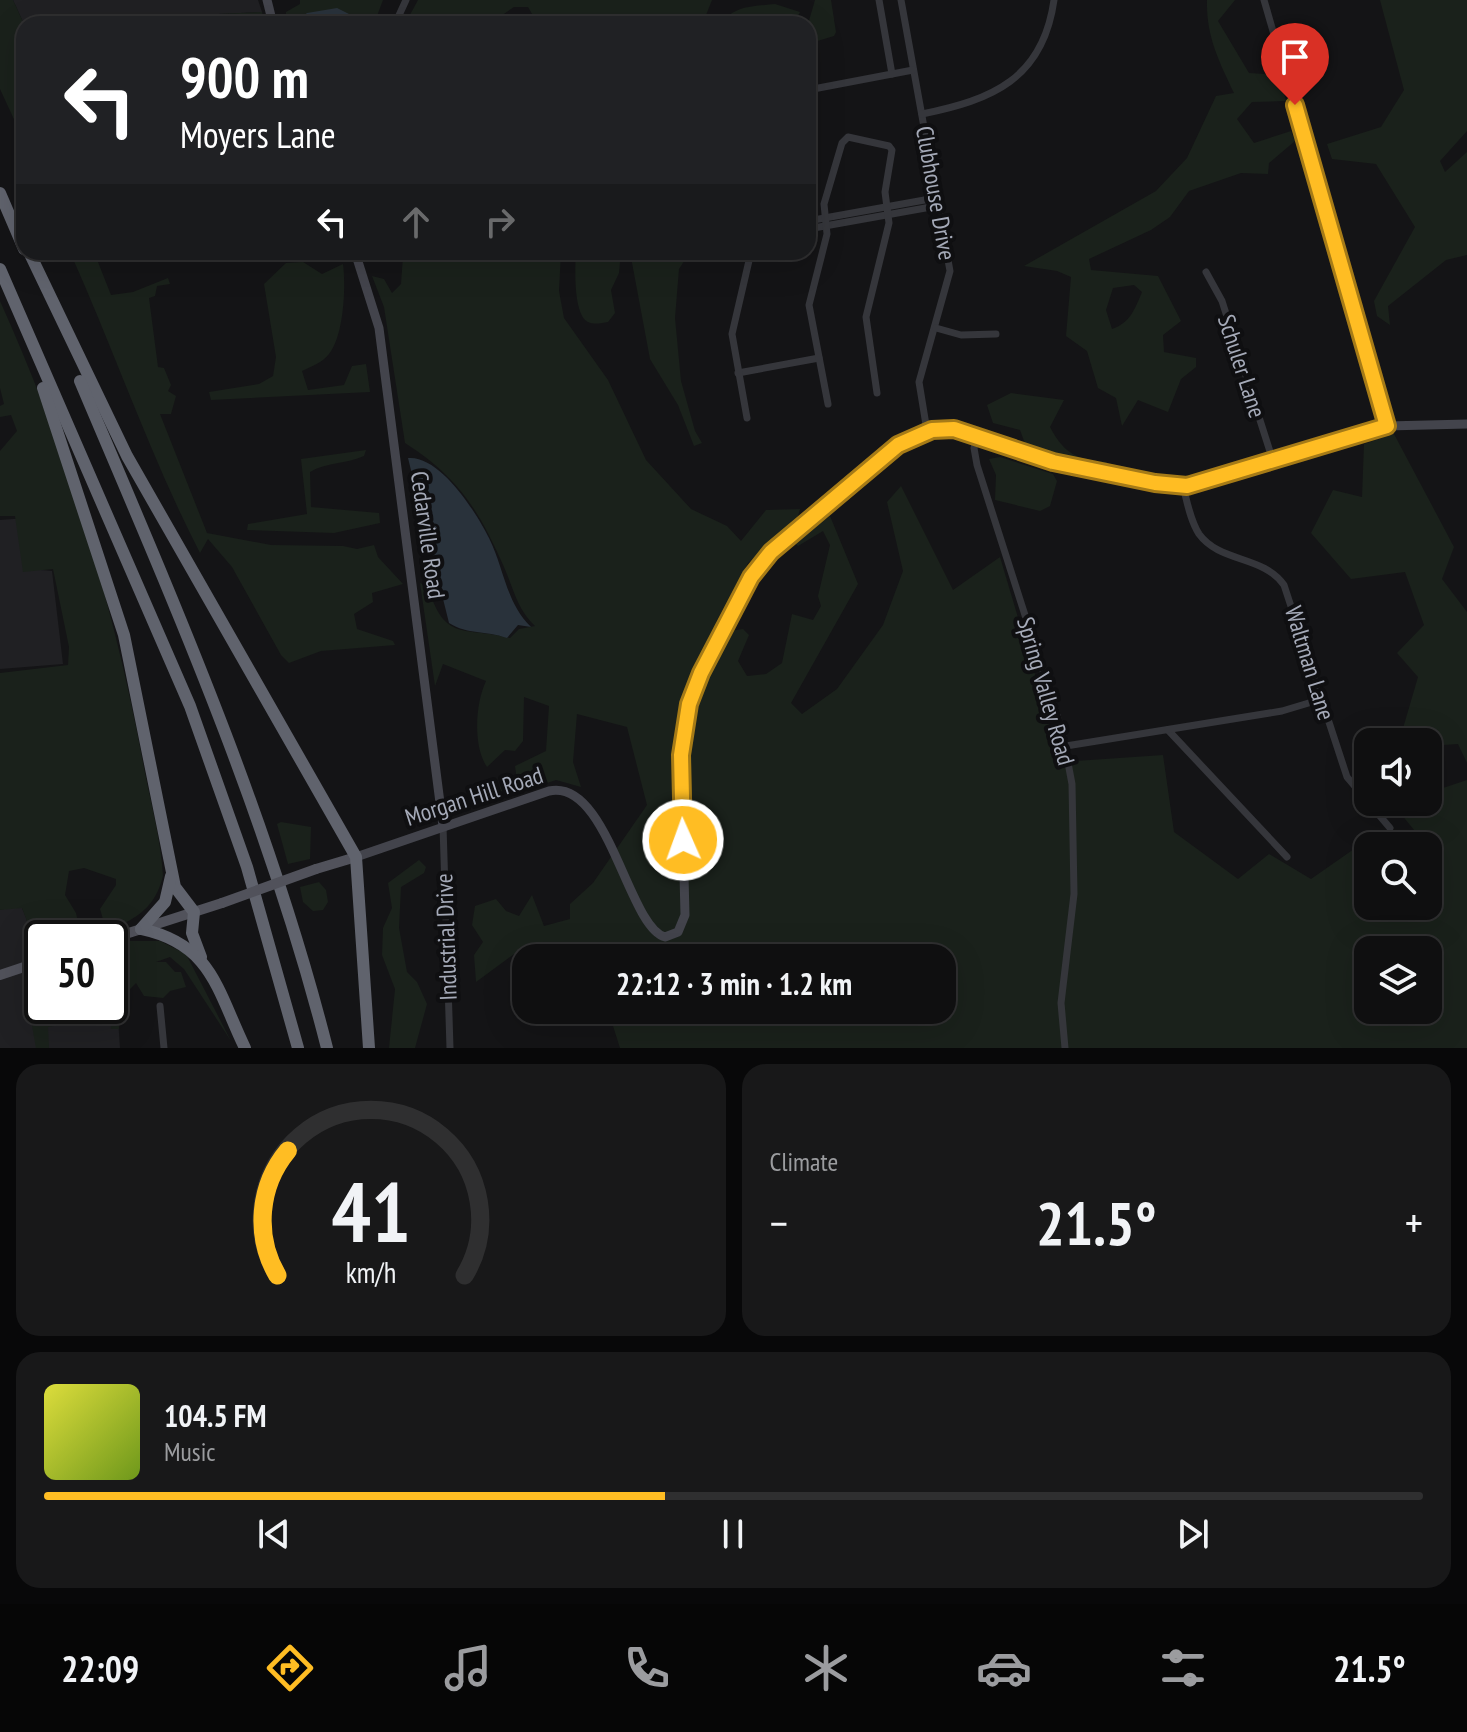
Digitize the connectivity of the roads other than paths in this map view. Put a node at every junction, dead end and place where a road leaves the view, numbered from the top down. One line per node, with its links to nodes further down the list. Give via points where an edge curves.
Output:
1 (879, 0): 6 (street)
2 (901, 0): 5 (street, Clubhouse Drive)
3 (1054, 0): 8 (street, via 1045,38 1023,72 985,99)
4 (1264, 0): 32 (street)
5 (913, 70): 6 (street); 8 (street, Clubhouse Drive)
6 (892, 74): 7 (street)
7 (816, 88)
8 (922, 114): 10 (street, Clubhouse Drive)
9 (0, 192): 14 (highway); 16 (highway)
10 (939, 202): 11 (street, via 930,199); 24 (street, Clubhouse Drive, via 950,271)
11 (888, 210): 13 (street); 13 (street, via 892,150 848,137 824,204); 28 (street, via 866,317)
12 (816, 221): 13 (street)
13 (826, 222): 15 (street); 26 (street, via 809,305)
14 (16, 225)
15 (816, 226)
16 (16, 228)
17 (30, 260): 42 (highway, via 127,456)
18 (30, 260): 55 (highway, via 241,766 288,906)
19 (358, 260): 40 (main road, Cedarville Road, via 379,328)
20 (749, 260): 27 (street, via 732,331)
21 (0, 269): 23 (highway)
22 (1206, 272): 35 (street, Schuler Lane, via 1222,301)
23 (13, 301): 44 (highway, via 112,589); 54 (highway, via 190,706 247,867)
24 (936, 328): 25 (street, via 961,335); 33 (street, Clubhouse Drive, via 918,389)
25 (996, 334)
26 (819, 358): 27 (street); 29 (street)
27 (738, 373): 30 (street)
28 (877, 393)
29 (828, 404)
30 (747, 418)
31 (1467, 424): 32 (main road)
32 (1387, 426): 35 (main road)
33 (927, 431): 34 (main road, via 954,429); 40 (main road, Morgan Hill Road, via 898,445 769,554 751,577 701,673 683,738 685,915 678,932 665,937 652,930 627,875 587,807 571,792 549,791)
34 (977, 436): 36 (main road, via 1053,462); 39 (street, Spring Valley Road, via 976,462)
35 (1273, 461): 36 (main road)
36 (1183, 486): 37 (street, Waltman Lane, via 1195,527 1207,542 1265,566 1284,585)
37 (1322, 699): 38 (street); 41 (street, Waltman Lane, via 1349,782)
38 (1168, 730): 39 (street); 43 (street)
39 (1066, 746): 58 (street, Spring Valley Road, via 1073,793 1074,894 1062,998)
40 (443, 826): 42 (main road, Morgan Hill Road); 57 (street, Industrial Drive)
41 (1390, 828)
42 (356, 857): 45 (main road, Morgan Hill Road, bridge); 56 (highway)
43 (1287, 857)
44 (172, 869): 45 (highway, via 178,895); 46 (highway, via 165,902)
45 (194, 912): 46 (main road, Morgan Hill Road); 48 (highway, via 192,933)
46 (141, 929): 47 (main road, Morgan Hill Road); 48 (highway, via 166,935)
47 (128, 933)
48 (201, 957): 53 (highway)
49 (24, 967): 50 (main road)
50 (0, 975)
51 (160, 1006): 52 (street)
52 (164, 1048)
53 (245, 1048)
54 (298, 1048)
55 (327, 1048)
56 (369, 1048)
57 (450, 1048)
58 (1065, 1048)

